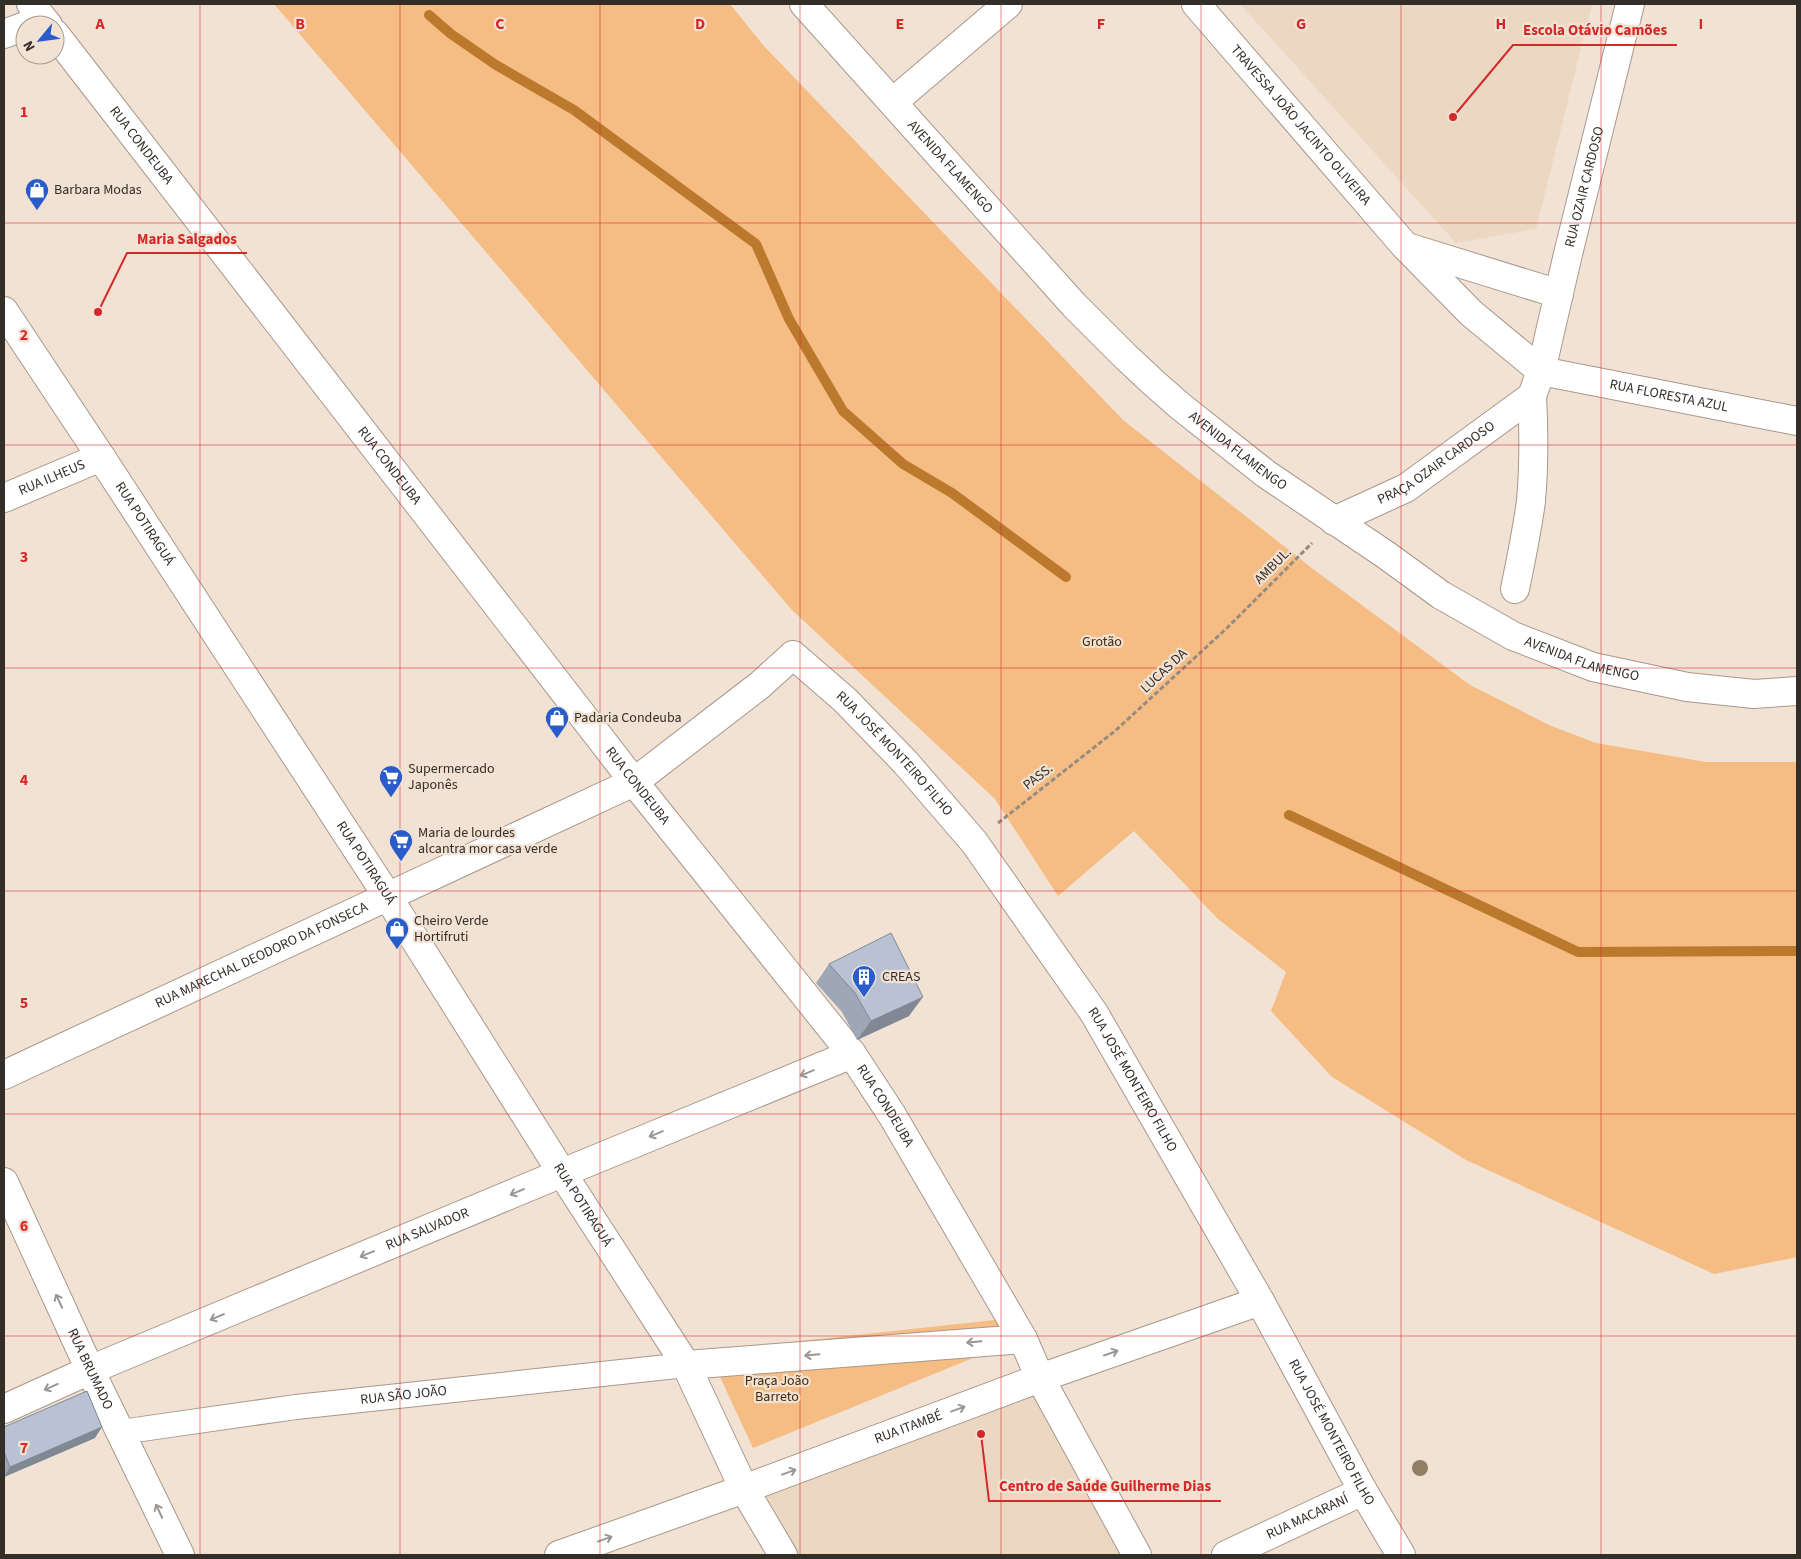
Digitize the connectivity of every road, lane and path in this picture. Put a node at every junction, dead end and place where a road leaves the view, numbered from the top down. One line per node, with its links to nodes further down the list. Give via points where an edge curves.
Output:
1 (804, 4): 6 (street, AVENIDA FLAMENGO)
2 (1008, 4): 6 (street)
3 (1196, 4): 7 (street, TRAVESSA JOÃO JACINTO OLIVEIRA)
4 (1630, 4): 8 (street, RUA OZAIR CARDOSO)
5 (65, 56): 21 (street, RUA CONDEUBA)
6 (893, 102): 15 (street, AVENIDA FLAMENGO, via 1074,305 1126,358 1258,469)
7 (1405, 246): 8 (street); 10 (street, TRAVESSA JOÃO JACINTO OLIVEIRA, via 1471,313)
8 (1559, 294): 10 (street, RUA OZAIR CARDOSO)
9 (4, 311): 13 (street, RUA POTIRAGUÁ)
10 (1541, 371): 11 (street); 12 (street, RUA FLORESTA AZUL)
11 (1532, 396): 15 (street, PRAÇA OZAIR CARDOSO, via 1406,488); 16 (street, via 1531,502)
12 (1797, 421)
13 (101, 457): 14 (street, RUA ILHEUS); 23 (street, RUA POTIRAGUÁ)
14 (4, 498)
15 (1334, 521): 17 (path, AMBUL.); 19 (street, AVENIDA FLAMENGO, via 1441,594 1513,636 1593,667 1688,688 1754,694)
16 (1516, 590)
17 (1227, 628): 20 (path, LUCAS DA)
18 (793, 655): 21 (street, RUA MARECHAL DEODORO DA FONSECA, via 760,685); 22 (street, RUA JOSÉ MONTEIRO FILHO, via 845,700 906,763)
19 (1797, 691)
20 (1116, 731): 22 (path, PASS.)
21 (634, 782): 23 (street, RUA MARECHAL DEODORO DA FONSECA); 24 (street, RUA CONDEUBA)
22 (974, 842): 28 (street, RUA JOSÉ MONTEIRO FILHO, via 1094,1013)
23 (388, 897): 25 (street, RUA MARECHAL DEODORO DA FONSECA); 26 (street, RUA POTIRAGUÁ)
24 (852, 1054): 26 (street, RUA SALVADOR, one-way to 26); 29 (street, RUA CONDEUBA, via 892,1115)
25 (4, 1075)
26 (562, 1173): 30 (street, RUA POTIRAGUÁ); 31 (street, RUA SALVADOR, one-way to 31)
27 (4, 1182): 31 (street, RUA BRUMADO, one-way to 27)
28 (1260, 1301): 32 (street, RUA ITAMBÉ, one-way to 28); 36 (street, RUA JOSÉ MONTEIRO FILHO)
29 (1023, 1339): 30 (street, one-way to 30); 32 (street, RUA CONDEUBA)
30 (686, 1365): 34 (street, RUA SÃO JOÃO, via 296,1407); 35 (street, RUA POTIRAGUÁ)
31 (90, 1370): 33 (street, RUA SALVADOR, one-way to 33); 34 (street, RUA BRUMADO)
32 (1040, 1378): 35 (street, RUA ITAMBÉ, one-way to 32); 40 (street, RUA CONDEUBA)
33 (4, 1409)
34 (121, 1432): 37 (street, RUA BRUMADO, one-way to 34)
35 (744, 1489): 38 (street, RUA ITAMBÉ, one-way to 35); 39 (street, RUA POTIRAGUÁ)
36 (1362, 1491): 41 (street, RUA MACARANÍ); 42 (street, RUA JOSÉ MONTEIRO FILHO)
37 (180, 1555)
38 (559, 1555)
39 (783, 1555)
40 (1137, 1555)
41 (1226, 1555)
42 (1400, 1555)

